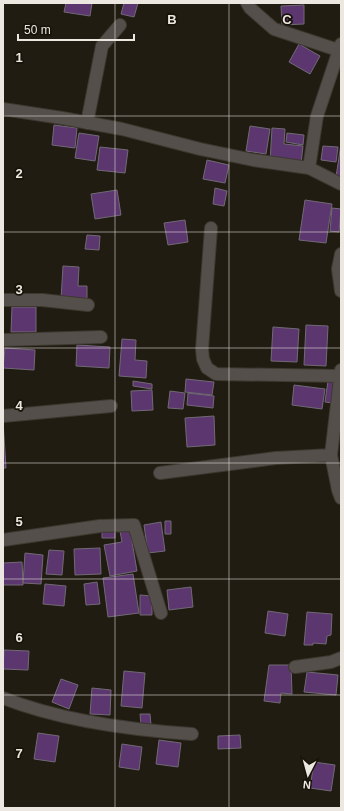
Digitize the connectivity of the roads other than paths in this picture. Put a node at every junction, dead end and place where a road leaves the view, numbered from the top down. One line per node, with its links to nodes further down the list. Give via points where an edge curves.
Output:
1 (247, 3): 3 (street, via 274,29)
2 (120, 25): 5 (street, via 102,46)
3 (340, 48): 6 (street, via 316,116)
4 (3, 109): 5 (street)
5 (87, 123): 6 (street, via 253,160)
6 (309, 168): 7 (street)
7 (341, 184)
8 (211, 228): 15 (street, via 202,349 207,368 216,374)
9 (341, 254): 10 (street, via 338,269)
10 (341, 291)
11 (3, 300): 12 (street, via 42,300)
12 (88, 305)
13 (101, 336): 14 (street)
14 (3, 340)
15 (341, 373): 18 (street)
16 (112, 406): 17 (street)
17 (3, 416)
18 (331, 455): 19 (street, via 276,458); 20 (street)
19 (160, 473)
20 (341, 498)
21 (3, 540): 22 (street, via 100,526 134,525)
22 (161, 613)
23 (341, 658): 24 (street)
24 (295, 667)
25 (3, 698): 26 (street, via 46,712 111,725)
26 (192, 734)

